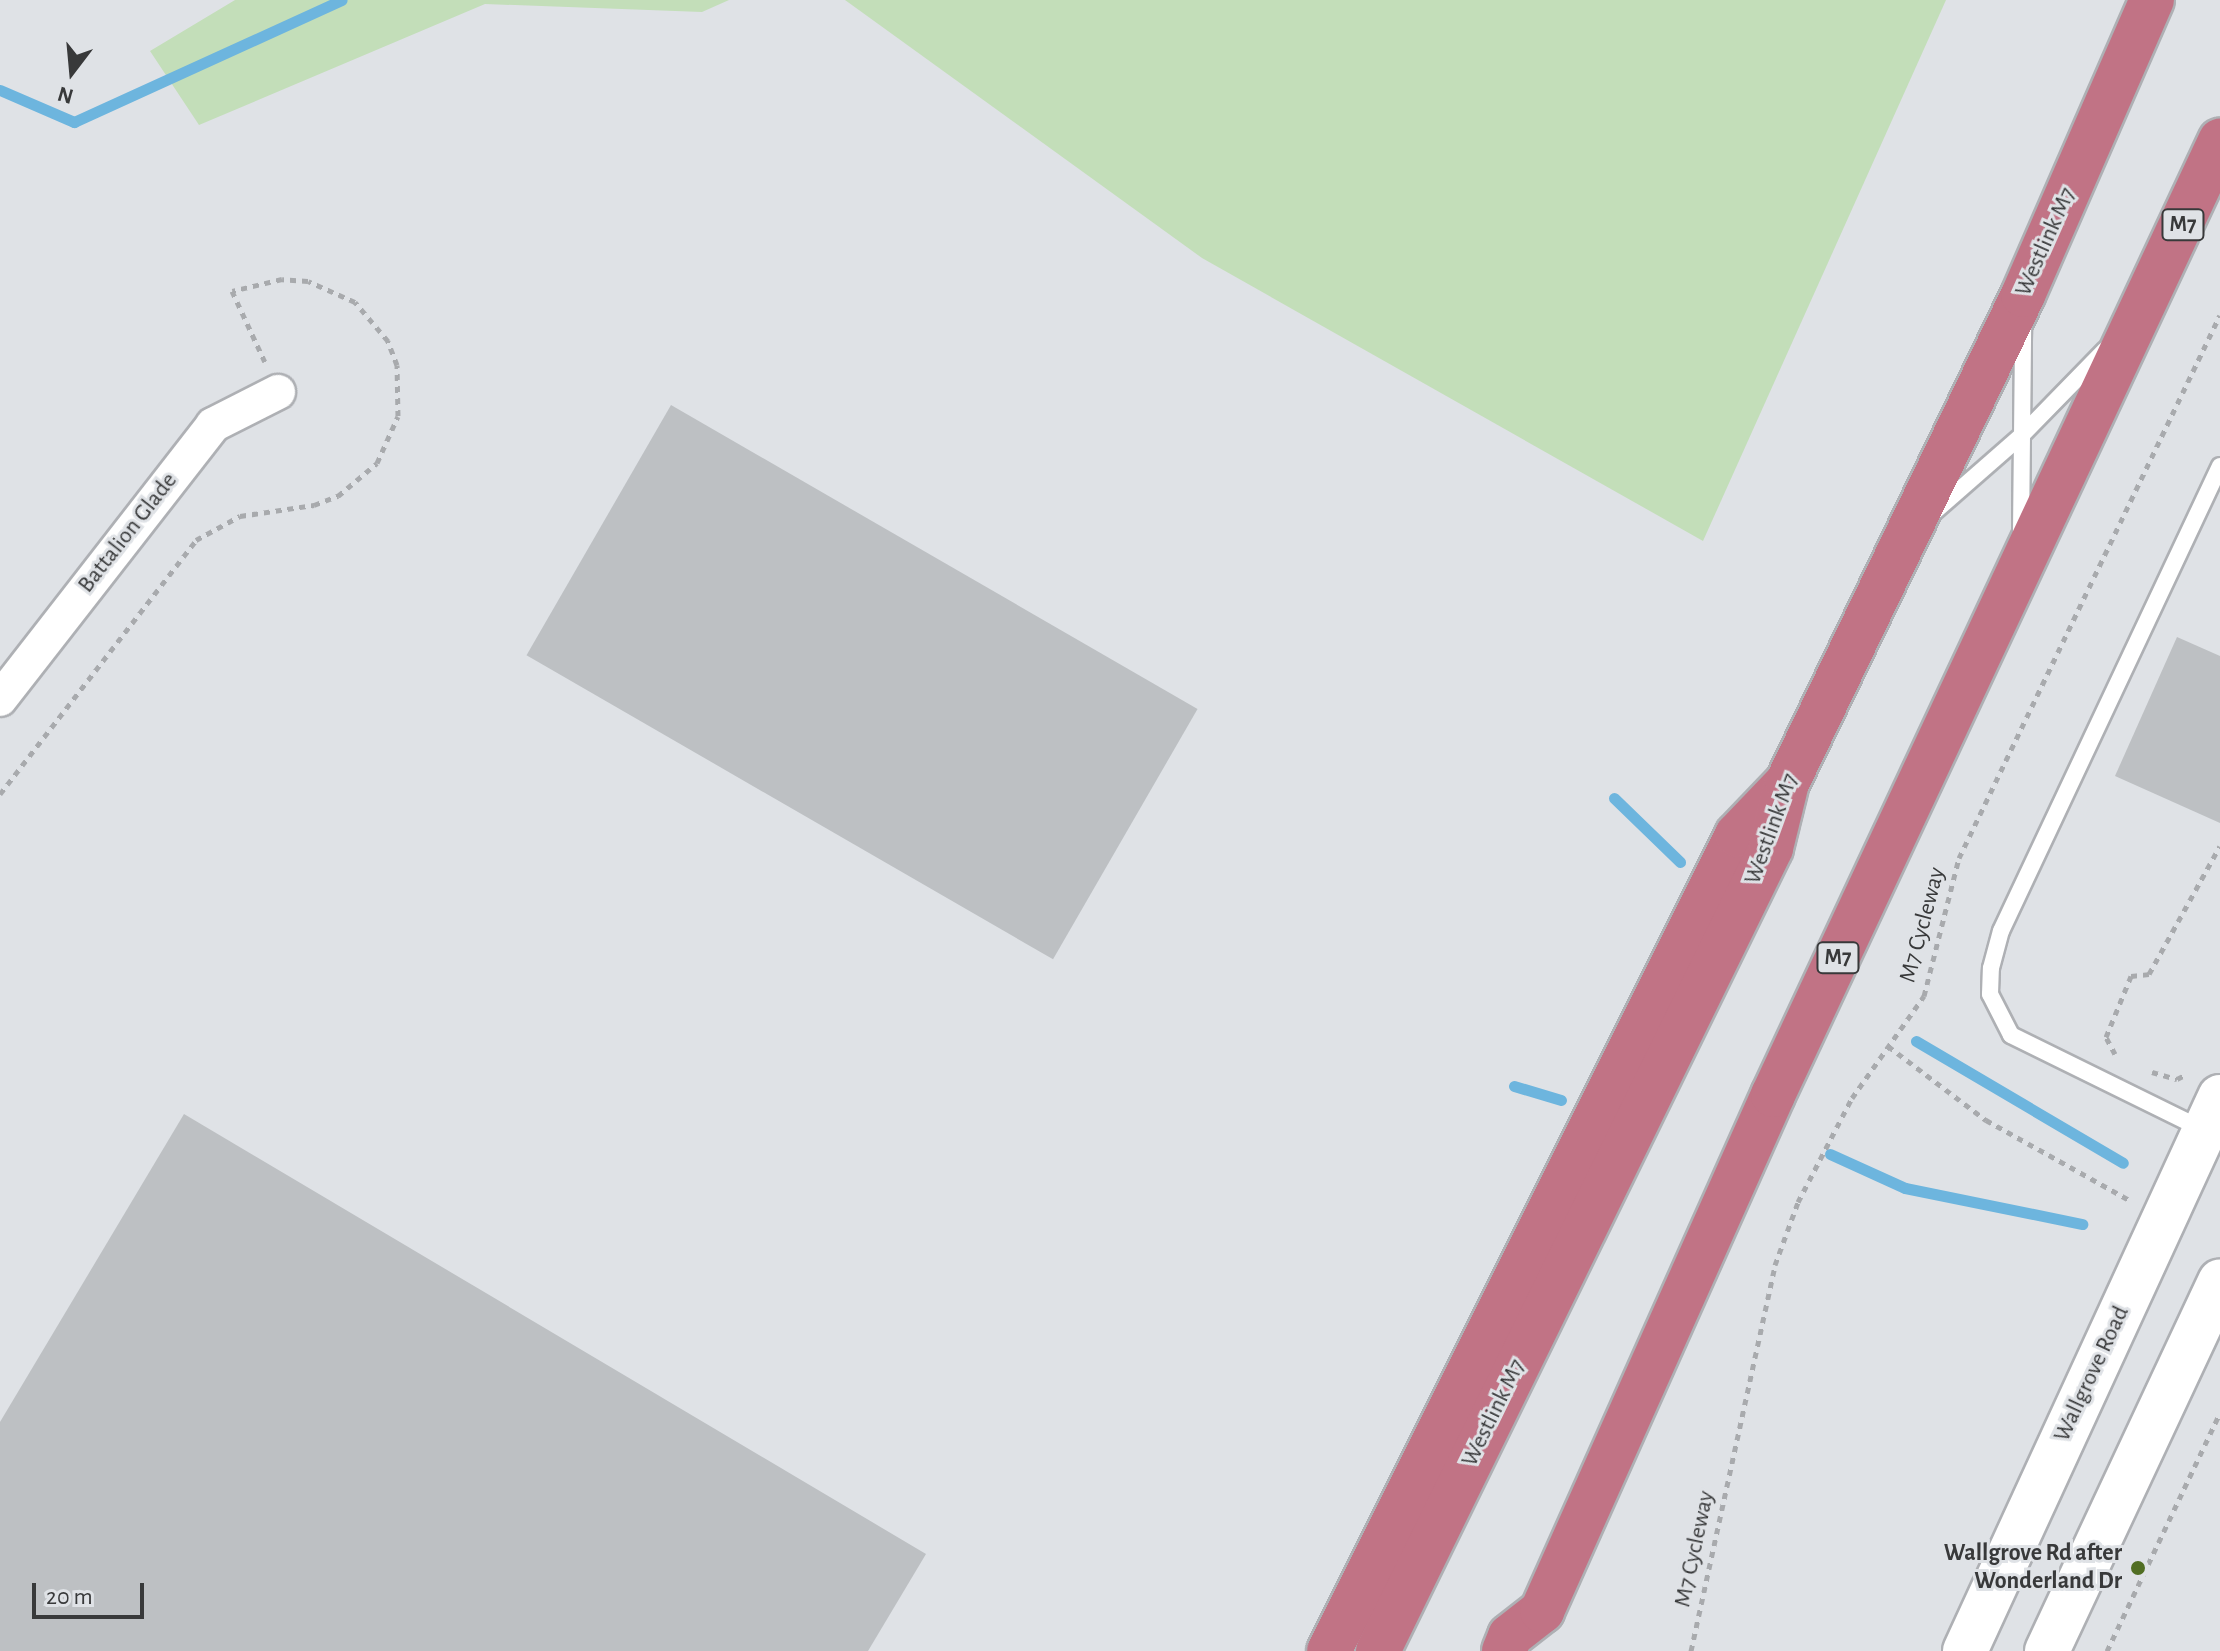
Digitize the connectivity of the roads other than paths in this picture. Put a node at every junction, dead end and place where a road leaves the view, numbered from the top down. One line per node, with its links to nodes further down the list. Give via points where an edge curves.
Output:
1 (2152, 0): 3 (highway, Westlink M7)
2 (2220, 141): 4 (highway, M7)
3 (2023, 295): 6 (lane); 8 (highway, Westlink M7)
4 (2145, 309): 6 (lane); 9 (highway, M7)
5 (278, 392): 10 (street, Battalion Glade, via 213,425)
6 (2022, 435): 8 (lane); 9 (lane)
7 (2220, 466): 12 (lane, via 2001,931 1990,994 2011,1035)
8 (1910, 533): 11 (highway, Westlink M7)
9 (2021, 573): 16 (highway, M7, via 1773,1095)
10 (0, 699)
11 (1787, 783): 17 (highway, via 1737,835); 18 (highway, Westlink M7, via 1771,848)
12 (2212, 1117): 20 (main road, Wallgrove Road)
13 (2220, 1282): 15 (main road)
14 (2220, 1350): 15 (main road)
15 (2143, 1448): 21 (main road)
16 (1544, 1631): 19 (highway, M7, via 1510,1636)
17 (1329, 1651)
18 (1378, 1651)
19 (1504, 1651)
20 (1965, 1651)
21 (2047, 1651)

